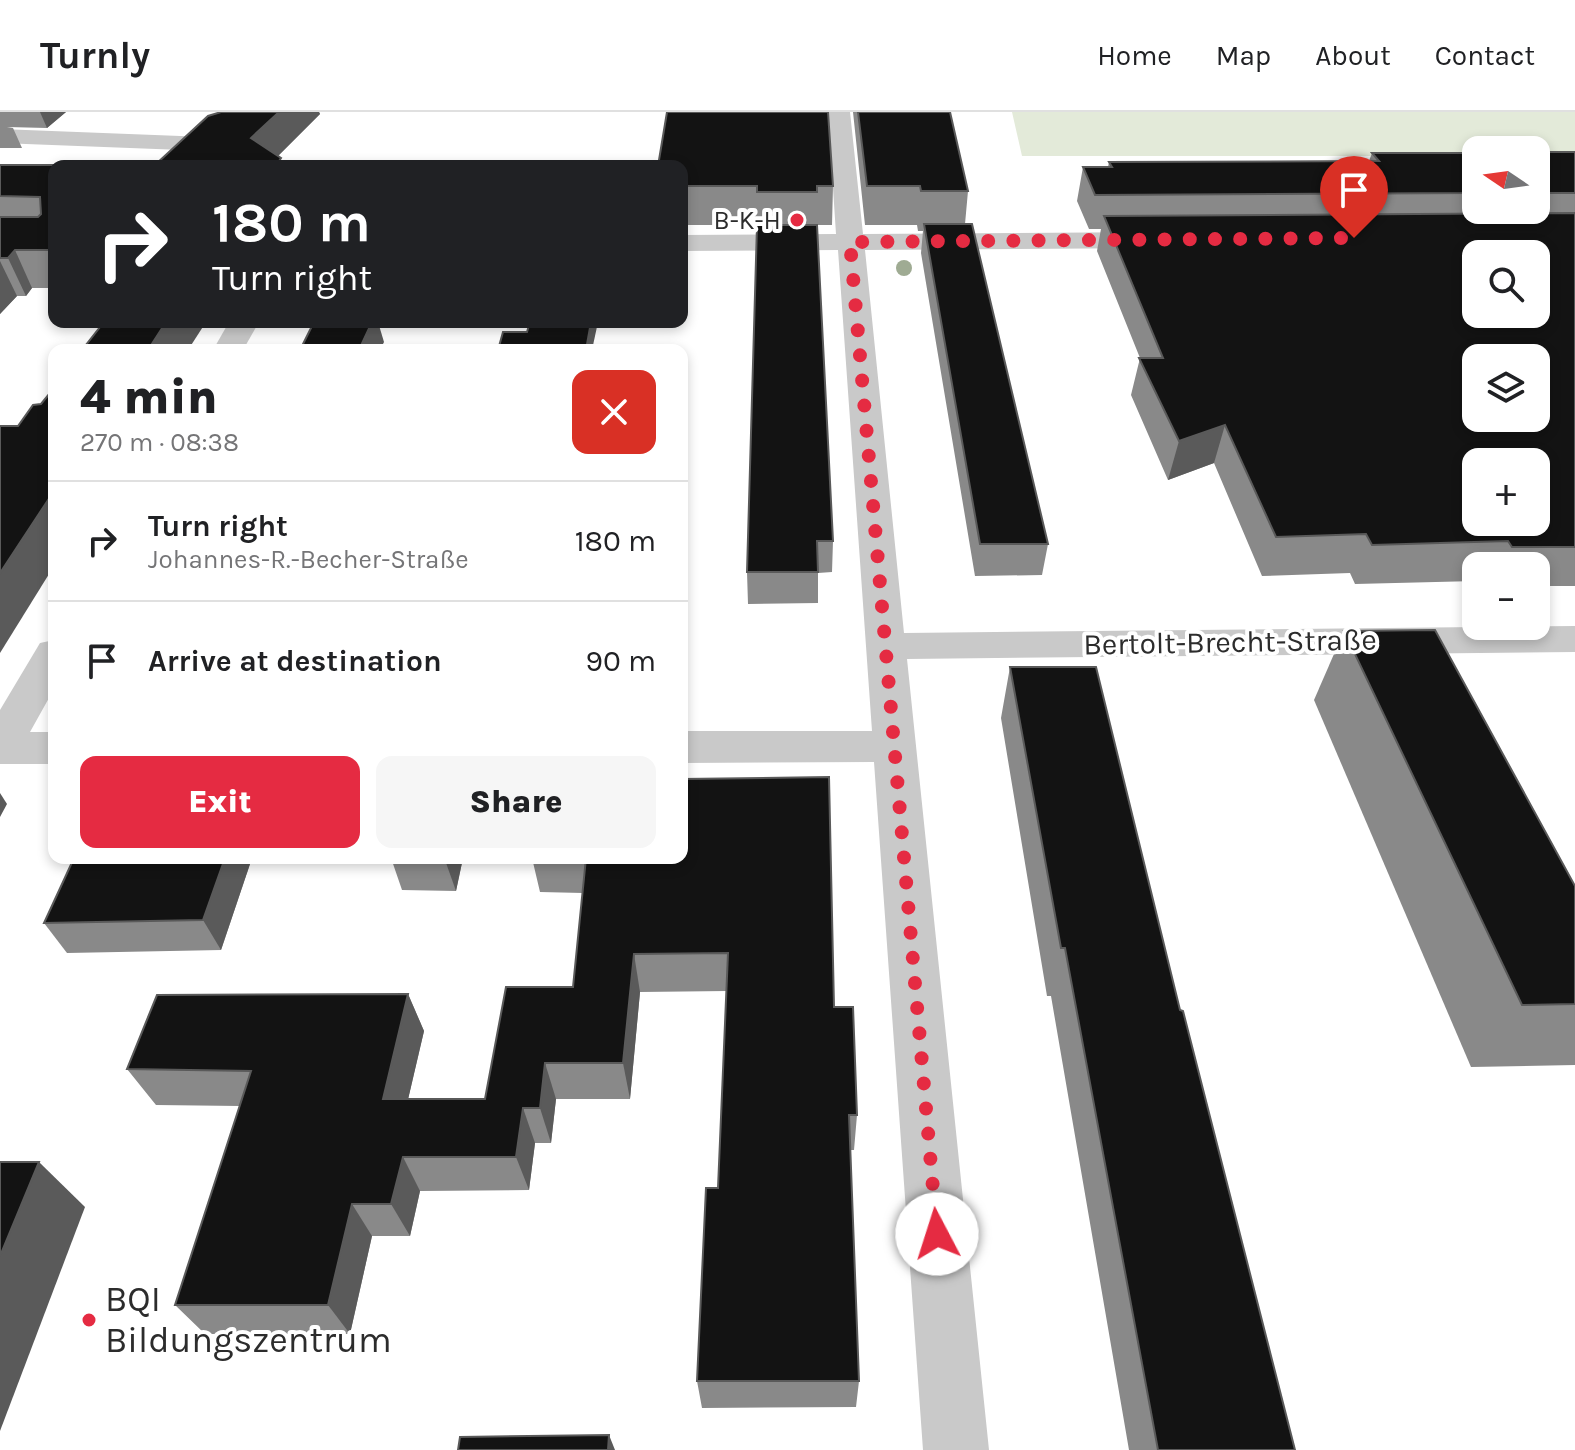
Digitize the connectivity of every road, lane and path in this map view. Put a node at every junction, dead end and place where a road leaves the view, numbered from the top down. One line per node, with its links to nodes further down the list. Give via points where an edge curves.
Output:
1 (839, 112): 5 (street)
2 (0, 136): 3 (street, via 208,144)
3 (228, 137)
4 (1181, 240): 5 (street)
5 (850, 242): 6 (street); 8 (street)
6 (688, 243)
7 (1575, 639): 8 (street, Bertolt-Brecht-Straße)
8 (886, 646): 10 (street)
9 (48, 664): 12 (street)
10 (895, 746): 11 (street); 14 (street)
11 (688, 747)
12 (0, 748): 13 (street)
13 (48, 748)
14 (956, 1450)

